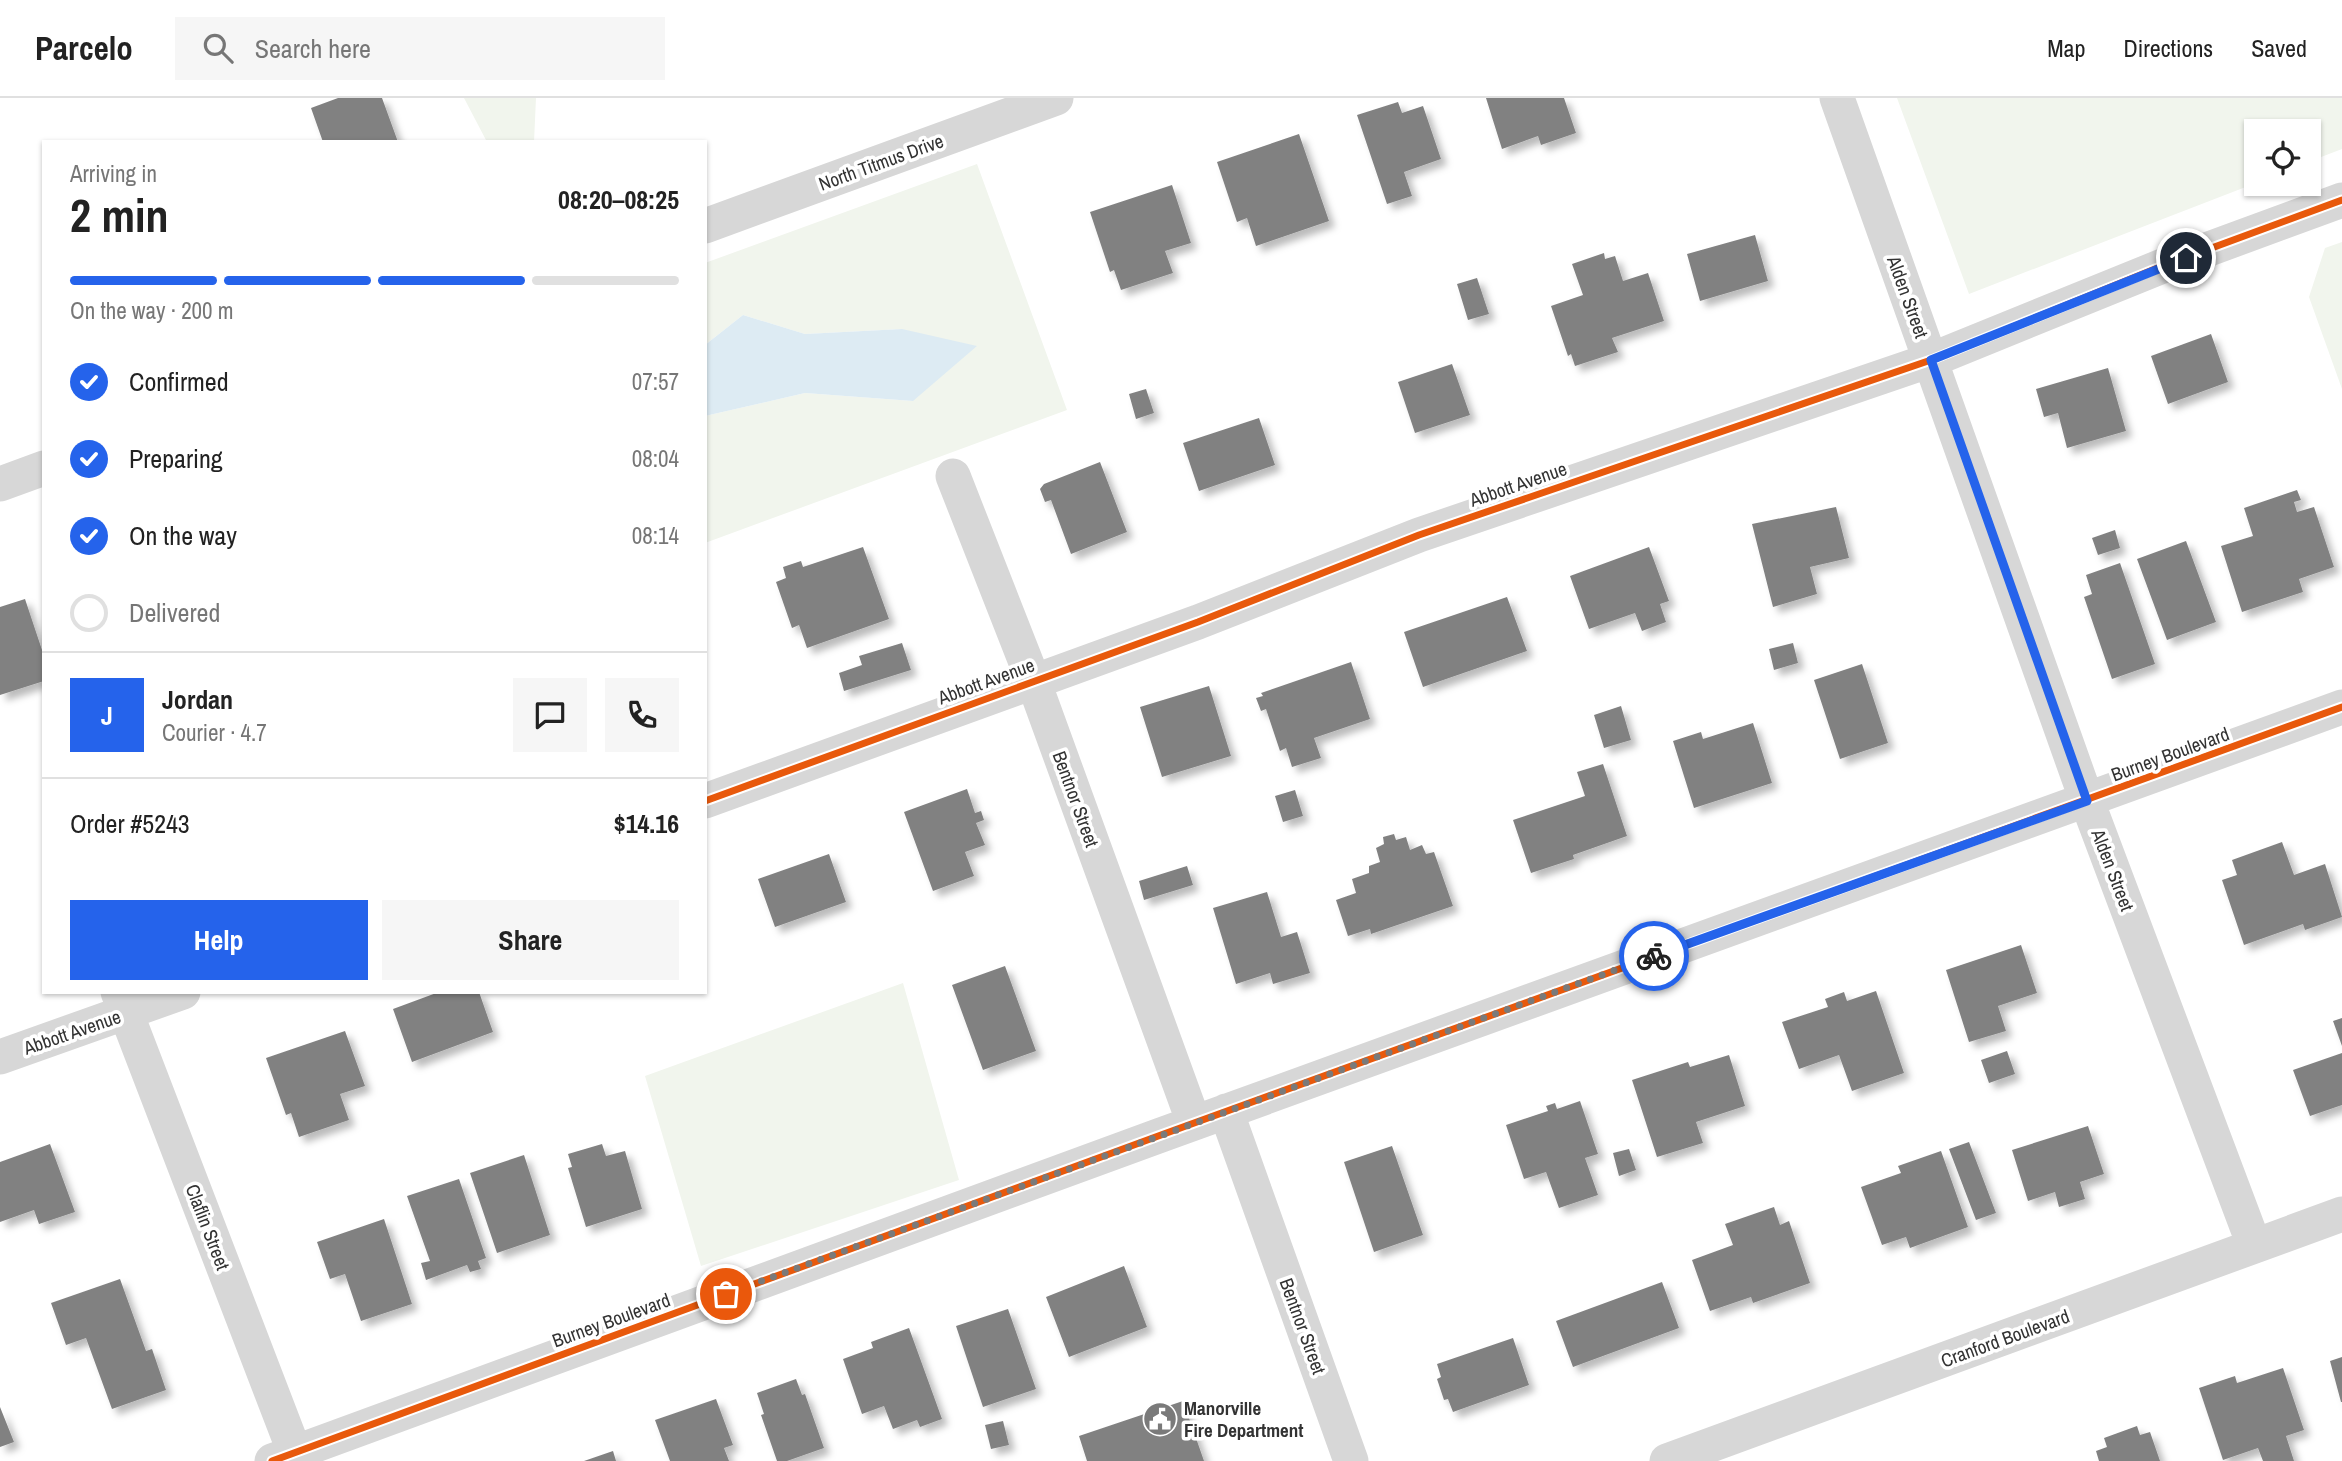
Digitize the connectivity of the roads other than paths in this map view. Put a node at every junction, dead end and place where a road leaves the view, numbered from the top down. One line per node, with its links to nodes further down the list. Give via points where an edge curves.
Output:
1 (1056, 98): 4 (street, North Titmus Drive)
2 (1837, 98): 5 (street, Alden Street)
3 (2342, 200): 5 (street, Abbott Avenue, via 2160,267)
4 (707, 225)
5 (1931, 360): 9 (street, Abbott Avenue, via 1419,535 1198,622); 12 (street, Alden Street)
6 (42, 469): 8 (street)
7 (953, 476): 9 (street, Bentnor Street)
8 (0, 484)
9 (1033, 680): 11 (street, Abbott Avenue); 16 (street, Bentnor Street)
10 (2342, 707): 12 (street, Burney Boulevard)
11 (707, 800)
12 (2087, 801): 16 (street, Burney Boulevard); 18 (street, Alden Street)
13 (172, 994): 14 (street, Abbott Avenue)
14 (122, 1003): 15 (street, Abbott Avenue); 19 (street, Claflin Street)
15 (0, 1057)
16 (1210, 1117): 19 (street, Burney Boulevard); 20 (street, Bentnor Street)
17 (2342, 1214): 18 (street, Cranford Boulevard)
18 (2254, 1245): 21 (street, Cranford Boulevard)
19 (288, 1458)
20 (1351, 1461)
21 (1667, 1461)

